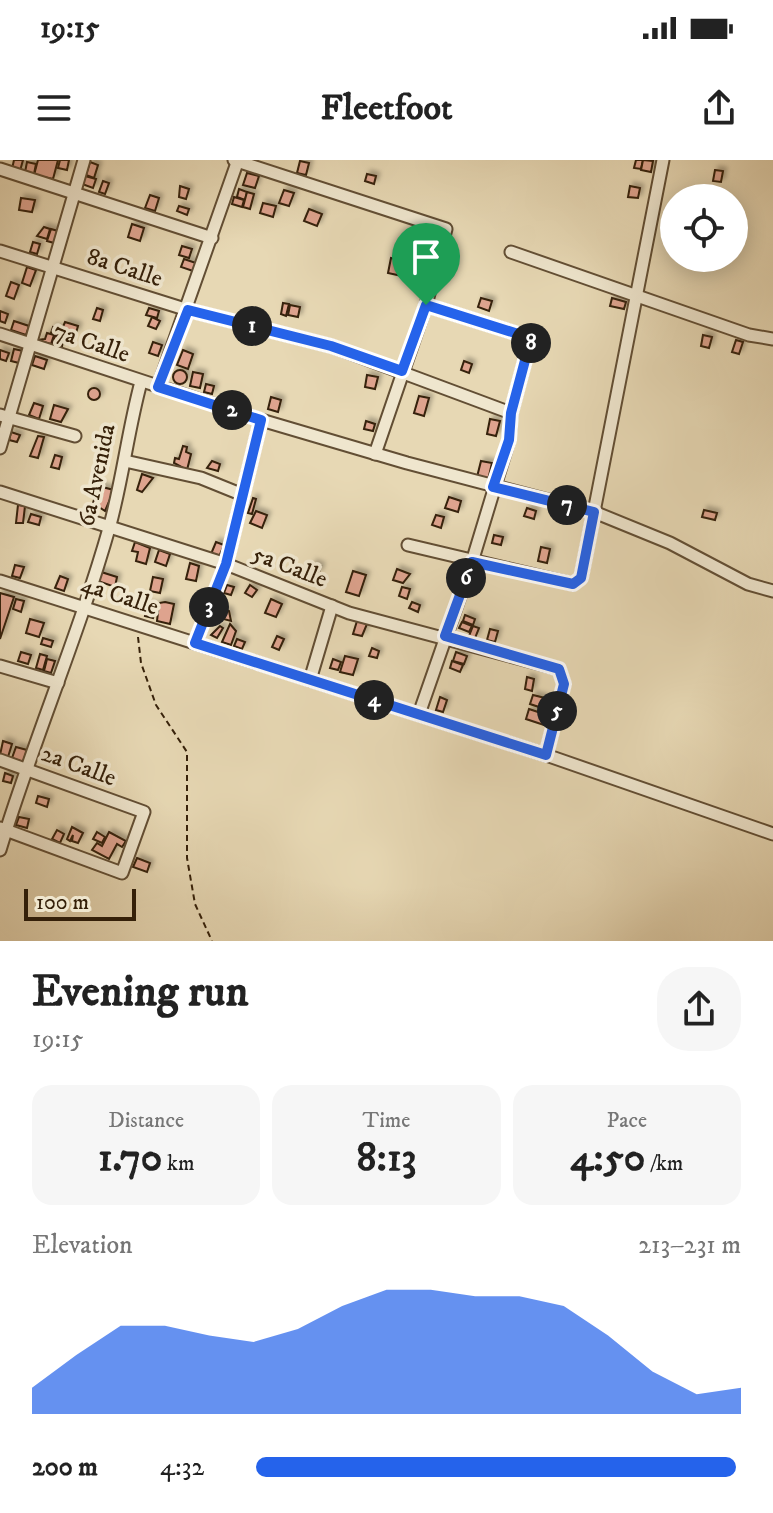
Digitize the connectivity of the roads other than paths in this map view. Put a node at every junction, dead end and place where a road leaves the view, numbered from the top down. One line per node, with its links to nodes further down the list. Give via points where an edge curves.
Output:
1 (84, 160): 5 (street)
2 (237, 160): 6 (street); 11 (street, via 446,229)
3 (663, 160): 10 (street)
4 (0, 169): 5 (street)
5 (75, 192): 6 (street); 9 (street)
6 (212, 238): 12 (street)
7 (0, 251): 9 (street, 8a Calle)
8 (511, 252): 10 (street)
9 (53, 267): 12 (street, 8a Calle); 15 (street)
10 (636, 296): 14 (street); 29 (street)
11 (426, 305): 16 (street); 19 (street, via 531,338)
12 (188, 310): 16 (street, 8a Calle, via 331,346); 18 (street)
13 (0, 334): 15 (street, 7a Calle)
14 (773, 339)
15 (32, 344): 17 (street, 7a Calle); 20 (street)
16 (402, 371): 19 (street, 8a Calle); 24 (street)
17 (141, 382): 18 (street, 7a Calle); 25 (street, 6a Avenida, via 124,445)
18 (158, 387): 21 (street, 7a Calle)
19 (511, 413): 26 (street, via 509,440)
20 (4, 416): 22 (street); 23 (street)
21 (261, 420): 24 (street, 7a Calle); 28 (street)
22 (75, 436)
23 (0, 448)
24 (375, 454): 26 (street, 7a Calle)
25 (125, 461): 28 (street, via 201,478); 30 (street, 6a Avenida)
26 (493, 487): 29 (street, 7a Calle); 32 (street)
27 (0, 492): 30 (street, 5a Calle)
28 (243, 495): 33 (street)
29 (594, 512): 32 (street, via 581,578 573,584); 35 (street, 7a Calle)
30 (109, 527): 33 (street, 5a Calle); 36 (street, 6a Avenida)
31 (408, 545): 32 (street)
32 (472, 562): 38 (street)
33 (226, 564): 37 (street, 5a Calle); 39 (street)
34 (0, 581): 36 (street, 4a Calle)
35 (773, 591)
36 (83, 606): 39 (street, 4a Calle); 42 (street, 6a Avenida)
37 (332, 606): 38 (street, 5a Calle); 41 (street)
38 (445, 636): 43 (street); 44 (street, 5a Calle, via 559,669 563,676)
39 (195, 643): 41 (street, 4a Calle)
40 (0, 666): 42 (street)
41 (310, 680): 43 (street, 4a Calle)
42 (58, 683): 46 (street, 6a Avenida)
43 (419, 714): 44 (street, 4a Calle)
44 (546, 755): 48 (street, 4a Calle)
45 (0, 760): 46 (street, 2a Calle)
46 (28, 770): 47 (street, 6a Avenida); 47 (street, 2a Calle, via 144,812 122,873)
47 (3, 829): 49 (street, 6a Avenida)
48 (773, 834)
49 (0, 850)

